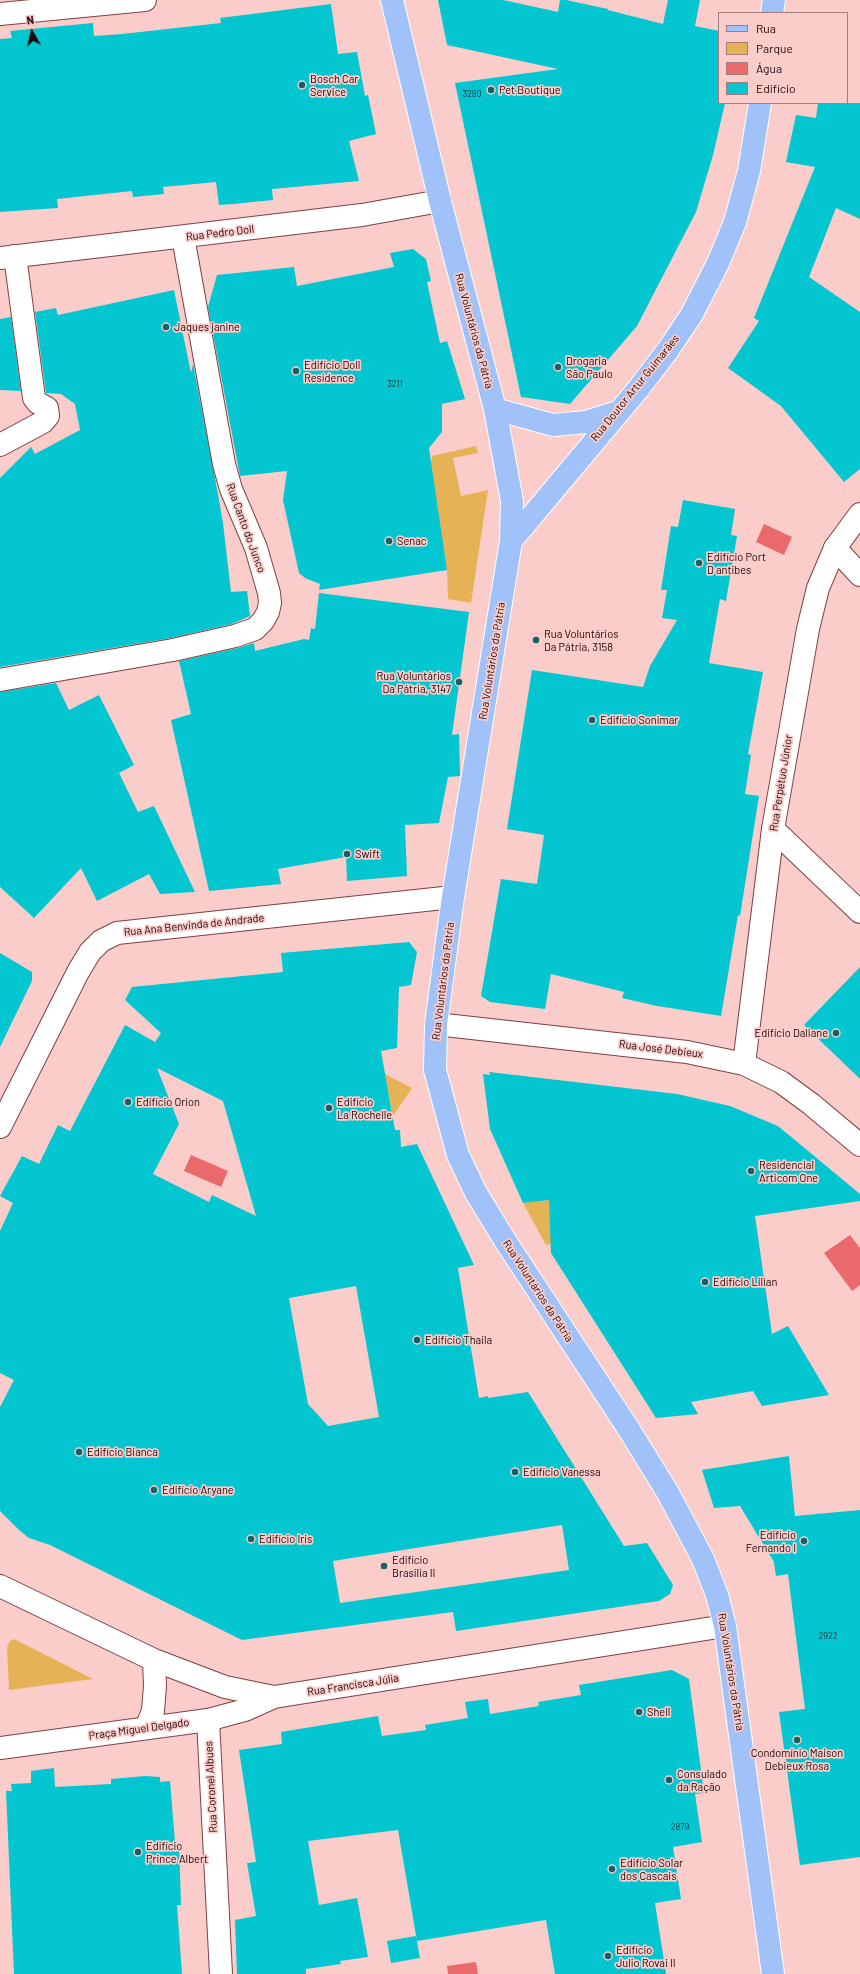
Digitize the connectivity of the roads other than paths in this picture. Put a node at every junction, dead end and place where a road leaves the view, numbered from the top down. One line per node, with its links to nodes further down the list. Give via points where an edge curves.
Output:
1 (145, 0): 5 (street)
2 (392, 0): 7 (main road, Rua Voluntários da Pátria)
3 (774, 0): 4 (main road)
4 (772, 12)
5 (0, 14)
6 (760, 104): 11 (main road, Rua Doutor Artur Guimarães, via 749,171 735,222 718,264 692,314 668,350)
7 (440, 201): 8 (street, Rua Pedro Doll, via 362,215); 10 (main road, Rua Voluntários da Pátria)
8 (182, 237): 9 (street, Rua Pedro Doll); 17 (street, Rua Canto do Junco, via 224,464 231,489 256,548 269,593 268,612 255,629 235,636 173,650)
9 (7, 257): 12 (street, via 34,398 38,404 47,408 48,416 43,422)
10 (495, 409): 11 (main road, via 553,425 586,422); 14 (main road, Rua Voluntários da Pátria, via 512,501)
11 (618, 412): 14 (main road, Rua Doutor Artur Guimarães)
12 (0, 445)
13 (860, 514): 15 (street, Rua Perpétuo Júnior)
14 (511, 541): 19 (main road, Rua Voluntários da Pátria)
15 (835, 548): 16 (street); 18 (street, Rua Perpétuo Júnior, via 818,588 808,629)
16 (860, 575)
17 (0, 680)
18 (773, 829): 20 (street); 22 (street, Rua Perpétuo Júnior)
19 (453, 897): 21 (main road, Rua Voluntários da Pátria); 23 (street, Rua Ana Benvinda de Andrade, via 117,933 101,941 90,952 78,972)
20 (860, 912)
21 (436, 1024): 22 (street, Rua José Debieux, via 687,1052); 26 (main road, Rua Voluntários da Pátria, via 435,1070 458,1155 476,1193 672,1499 703,1559)
22 (744, 1064): 24 (street, Rua José Debieux, via 781,1082)
23 (0, 1127)
24 (860, 1145)
25 (0, 1586): 27 (street, Rua Francisca Júlia)
26 (725, 1626): 28 (street, Rua Francisca Júlia); 33 (main road, Rua Voluntários da Pátria)
27 (154, 1660): 28 (street, Rua Francisca Júlia, via 225,1687); 30 (street, via 154,1704)
28 (274, 1697): 29 (street, Praça Miguel Delgado, via 245,1710)
29 (208, 1720): 30 (street, Praça Miguel Delgado); 32 (street, Rua Coronel Albues)
30 (146, 1728): 31 (street, Praça Miguel Delgado)
31 (0, 1748)
32 (221, 1974)
33 (773, 1974)

